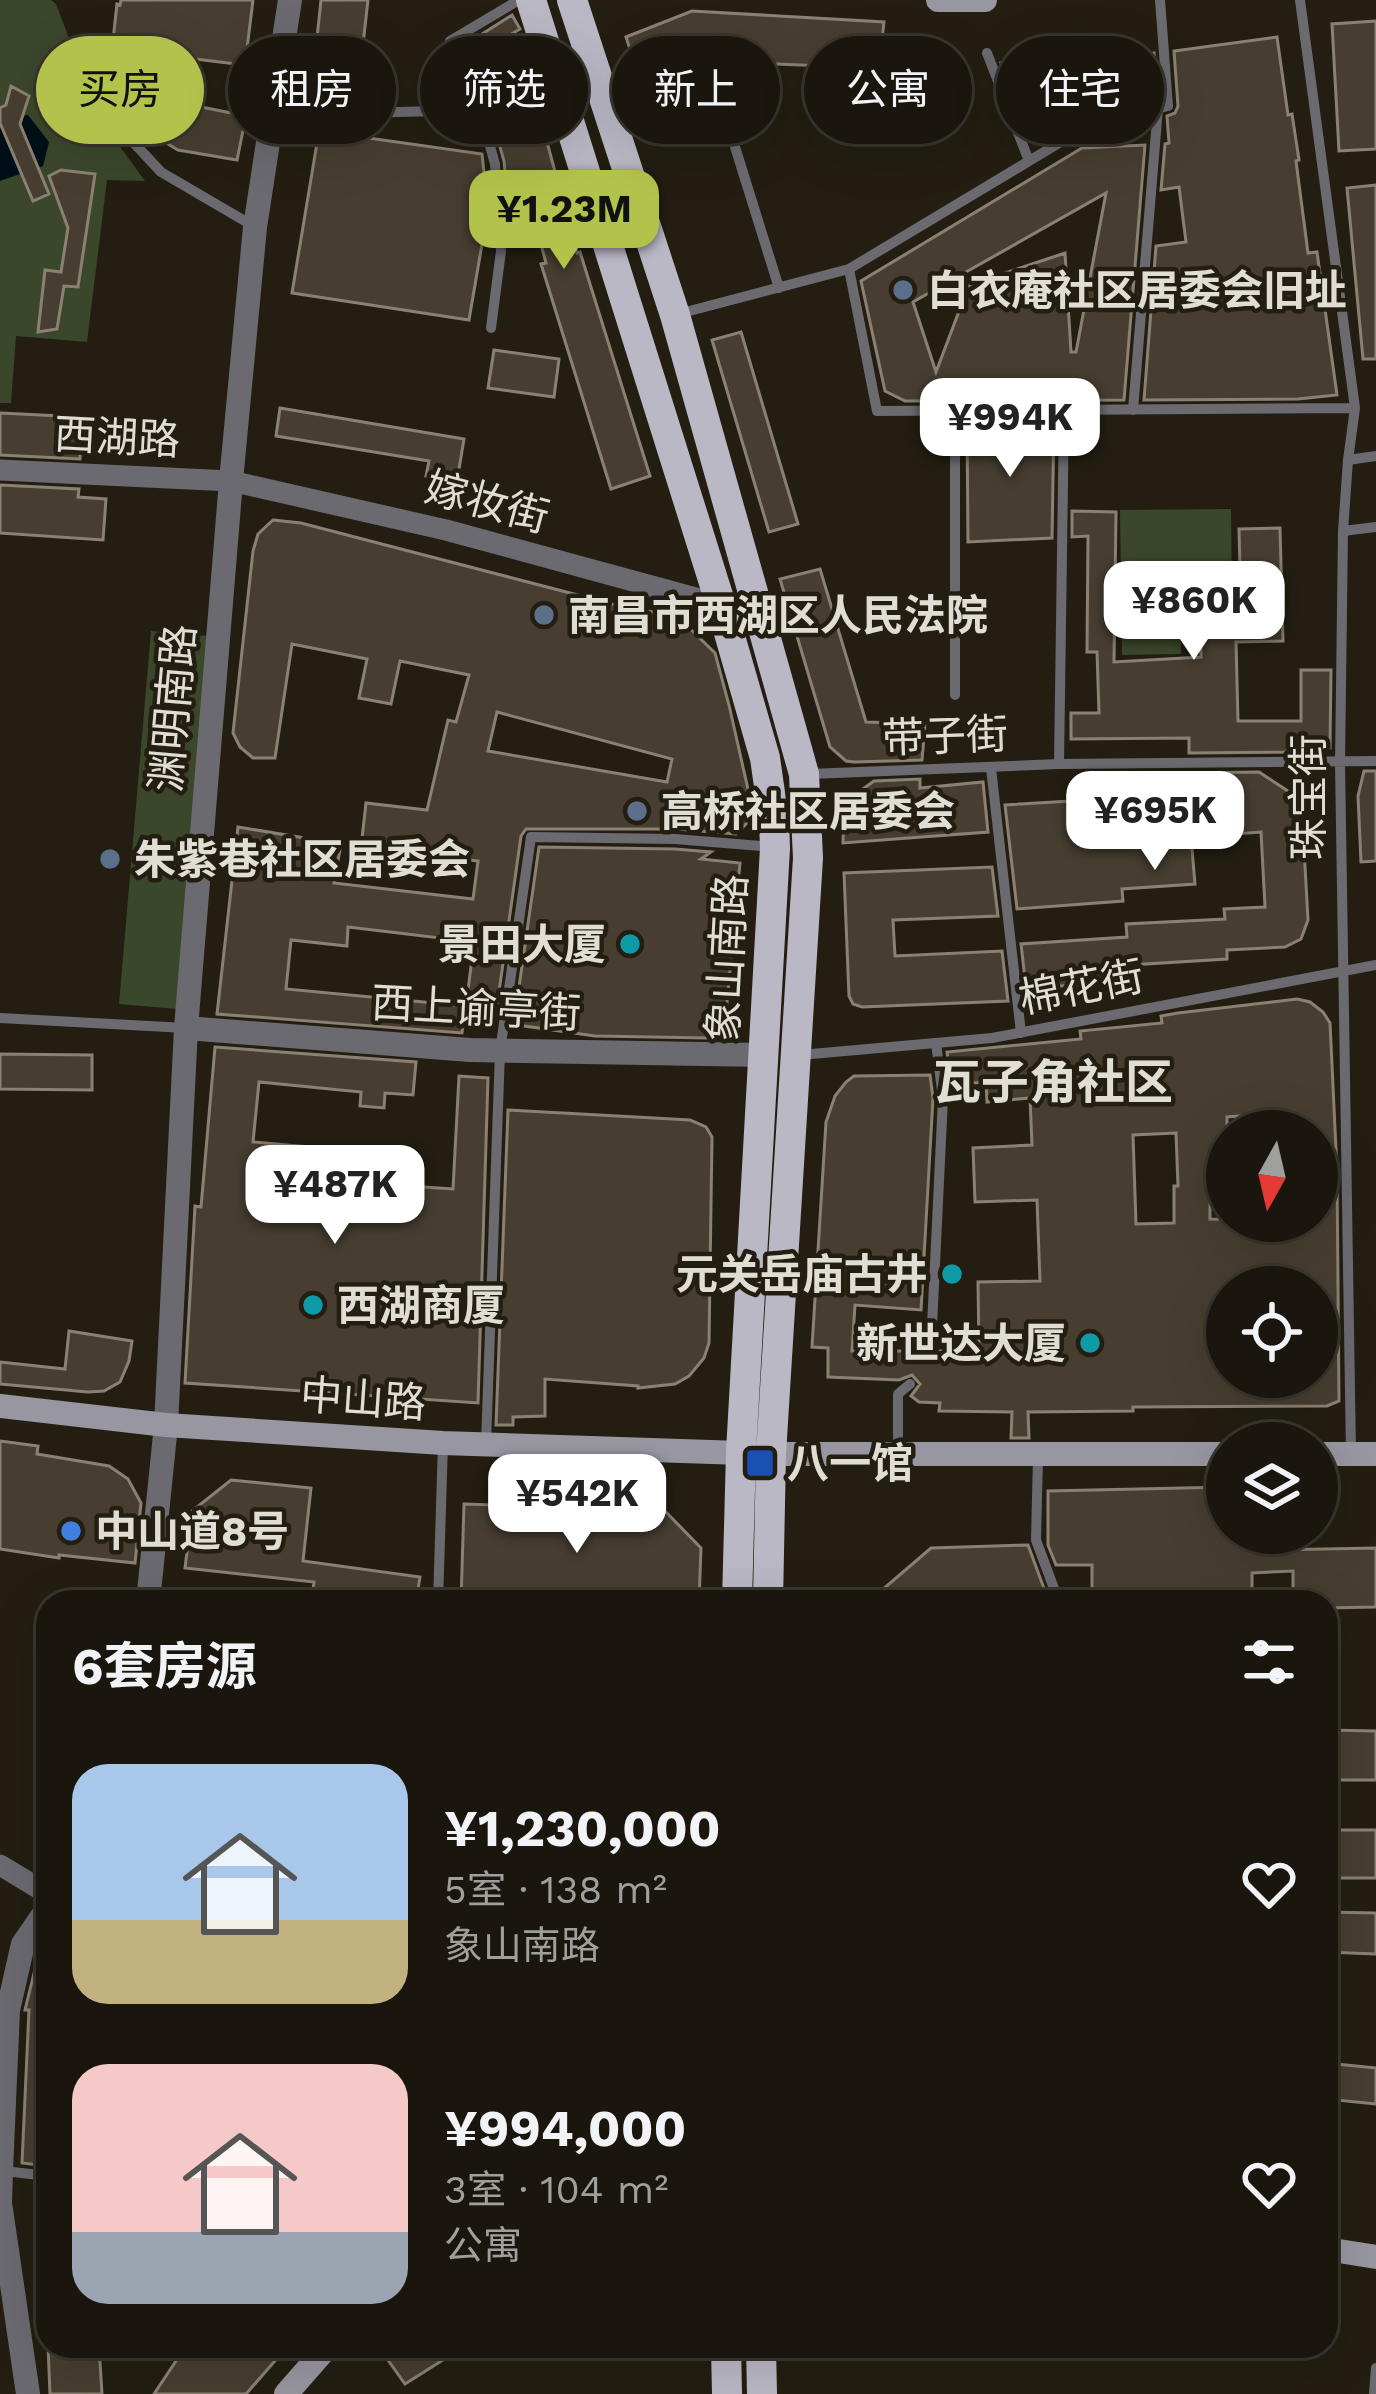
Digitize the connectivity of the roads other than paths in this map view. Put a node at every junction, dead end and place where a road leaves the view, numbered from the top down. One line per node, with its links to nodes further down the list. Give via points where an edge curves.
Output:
1 (290, 0): 9 (street, 渊明南路)
2 (519, 0): 10 (lane)
3 (531, 0): 37 (main road, 象山南路)
4 (572, 0): 25 (main road, 象山南路)
5 (938, 0): 6 (main road)
6 (985, 0)
7 (1160, 0): 11 (lane)
8 (1300, 0): 27 (lane, 珠宝街)
9 (284, 36)
10 (458, 36)
11 (1163, 36)
12 (987, 52): 21 (lane)
13 (1164, 53): 14 (lane)
14 (1164, 107)
15 (135, 144): 22 (lane, via 161,172)
16 (268, 144): 22 (street, 渊明南路)
17 (489, 144): 26 (lane, via 500,250)
18 (734, 144): 24 (lane)
19 (1057, 144): 21 (lane)
20 (1155, 144): 28 (lane)
21 (1028, 161): 23 (lane)
22 (255, 226): 34 (street, 渊明南路)
23 (849, 269): 24 (lane); 29 (lane, via 877,411)
24 (779, 288): 25 (lane)
25 (675, 315): 43 (main road, 象山南路)
26 (490, 328)
27 (1355, 408): 28 (lane); 32 (lane, 珠宝街)
28 (1133, 410): 30 (lane)
29 (955, 411): 30 (lane); 38 (lane)
30 (1064, 411): 41 (lane)
31 (1376, 456): 32 (lane)
32 (1348, 460): 36 (lane, 珠宝街)
33 (0, 470): 34 (street, 西湖路)
34 (231, 481): 37 (street, 嫁妆街); 48 (street, 渊明南路)
35 (1376, 527): 36 (lane)
36 (1343, 531): 40 (lane, 珠宝街)
37 (722, 605): 44 (main road, 象山南路, via 765,758)
38 (955, 695)
39 (1376, 761): 40 (lane, 带子街)
40 (1340, 763): 41 (lane, 带子街); 46 (lane, 珠宝街)
41 (1059, 764): 42 (lane, 带子街)
42 (991, 768): 43 (lane, 带子街); 49 (lane)
43 (804, 774): 53 (main road, 象山南路, via 808,858)
44 (775, 848): 51 (lane, via 531,836); 52 (main road, 象山南路)
45 (1376, 965): 46 (lane, 棉花街)
46 (1343, 969): 49 (lane, 棉花街); 64 (lane, 珠宝街)
47 (0, 1018): 48 (lane)
48 (186, 1028): 51 (street, 西上谕亭街); 57 (street, 渊明南路)
49 (1022, 1033): 50 (lane, 棉花街)
50 (936, 1043): 53 (lane, 棉花街); 54 (lane, via 943,1098)
51 (500, 1051): 52 (street, 西上谕亭街); 59 (lane)
52 (764, 1055): 60 (main road, 象山南路)
53 (796, 1055): 60 (main road, 象山南路)
54 (931, 1347)
55 (910, 1384): 61 (lane, via 898,1394)
56 (0, 1406): 57 (main road, 中山路)
57 (166, 1425): 58 (main road, 中山路); 65 (street, 渊明南路)
58 (443, 1443): 59 (main road, 中山路); 66 (lane)
59 (486, 1444): 60 (main road, 中山路)
60 (756, 1453): 61 (main road, 中山路); 67 (main road); 68 (main road)
61 (898, 1454): 62 (main road, 中山路)
62 (1038, 1454): 63 (main road, 中山路); 69 (lane, via 1036,1540)
63 (1206, 1454)
64 (1364, 1454)
65 (149, 1590)
66 (438, 1590)
67 (739, 1590)
68 (767, 1590)
69 (1055, 1590)
70 (0, 1865): 71 (street)
71 (36, 1887)
72 (36, 1925): 73 (street, via 22,1944)
73 (4, 2010): 74 (street)
74 (3, 2071): 75 (street)
75 (1, 2170): 76 (lane); 77 (street)
76 (36, 2174)
77 (2, 2228): 84 (street)
78 (1338, 2251): 79 (main road)
79 (1376, 2257)
80 (318, 2358): 85 (main road)
81 (726, 2358): 86 (main road)
82 (761, 2358): 87 (main road)
83 (1376, 2368): 88 (lane)
84 (28, 2394)
85 (286, 2394)
86 (727, 2394)
87 (762, 2394)
88 (1374, 2394)

